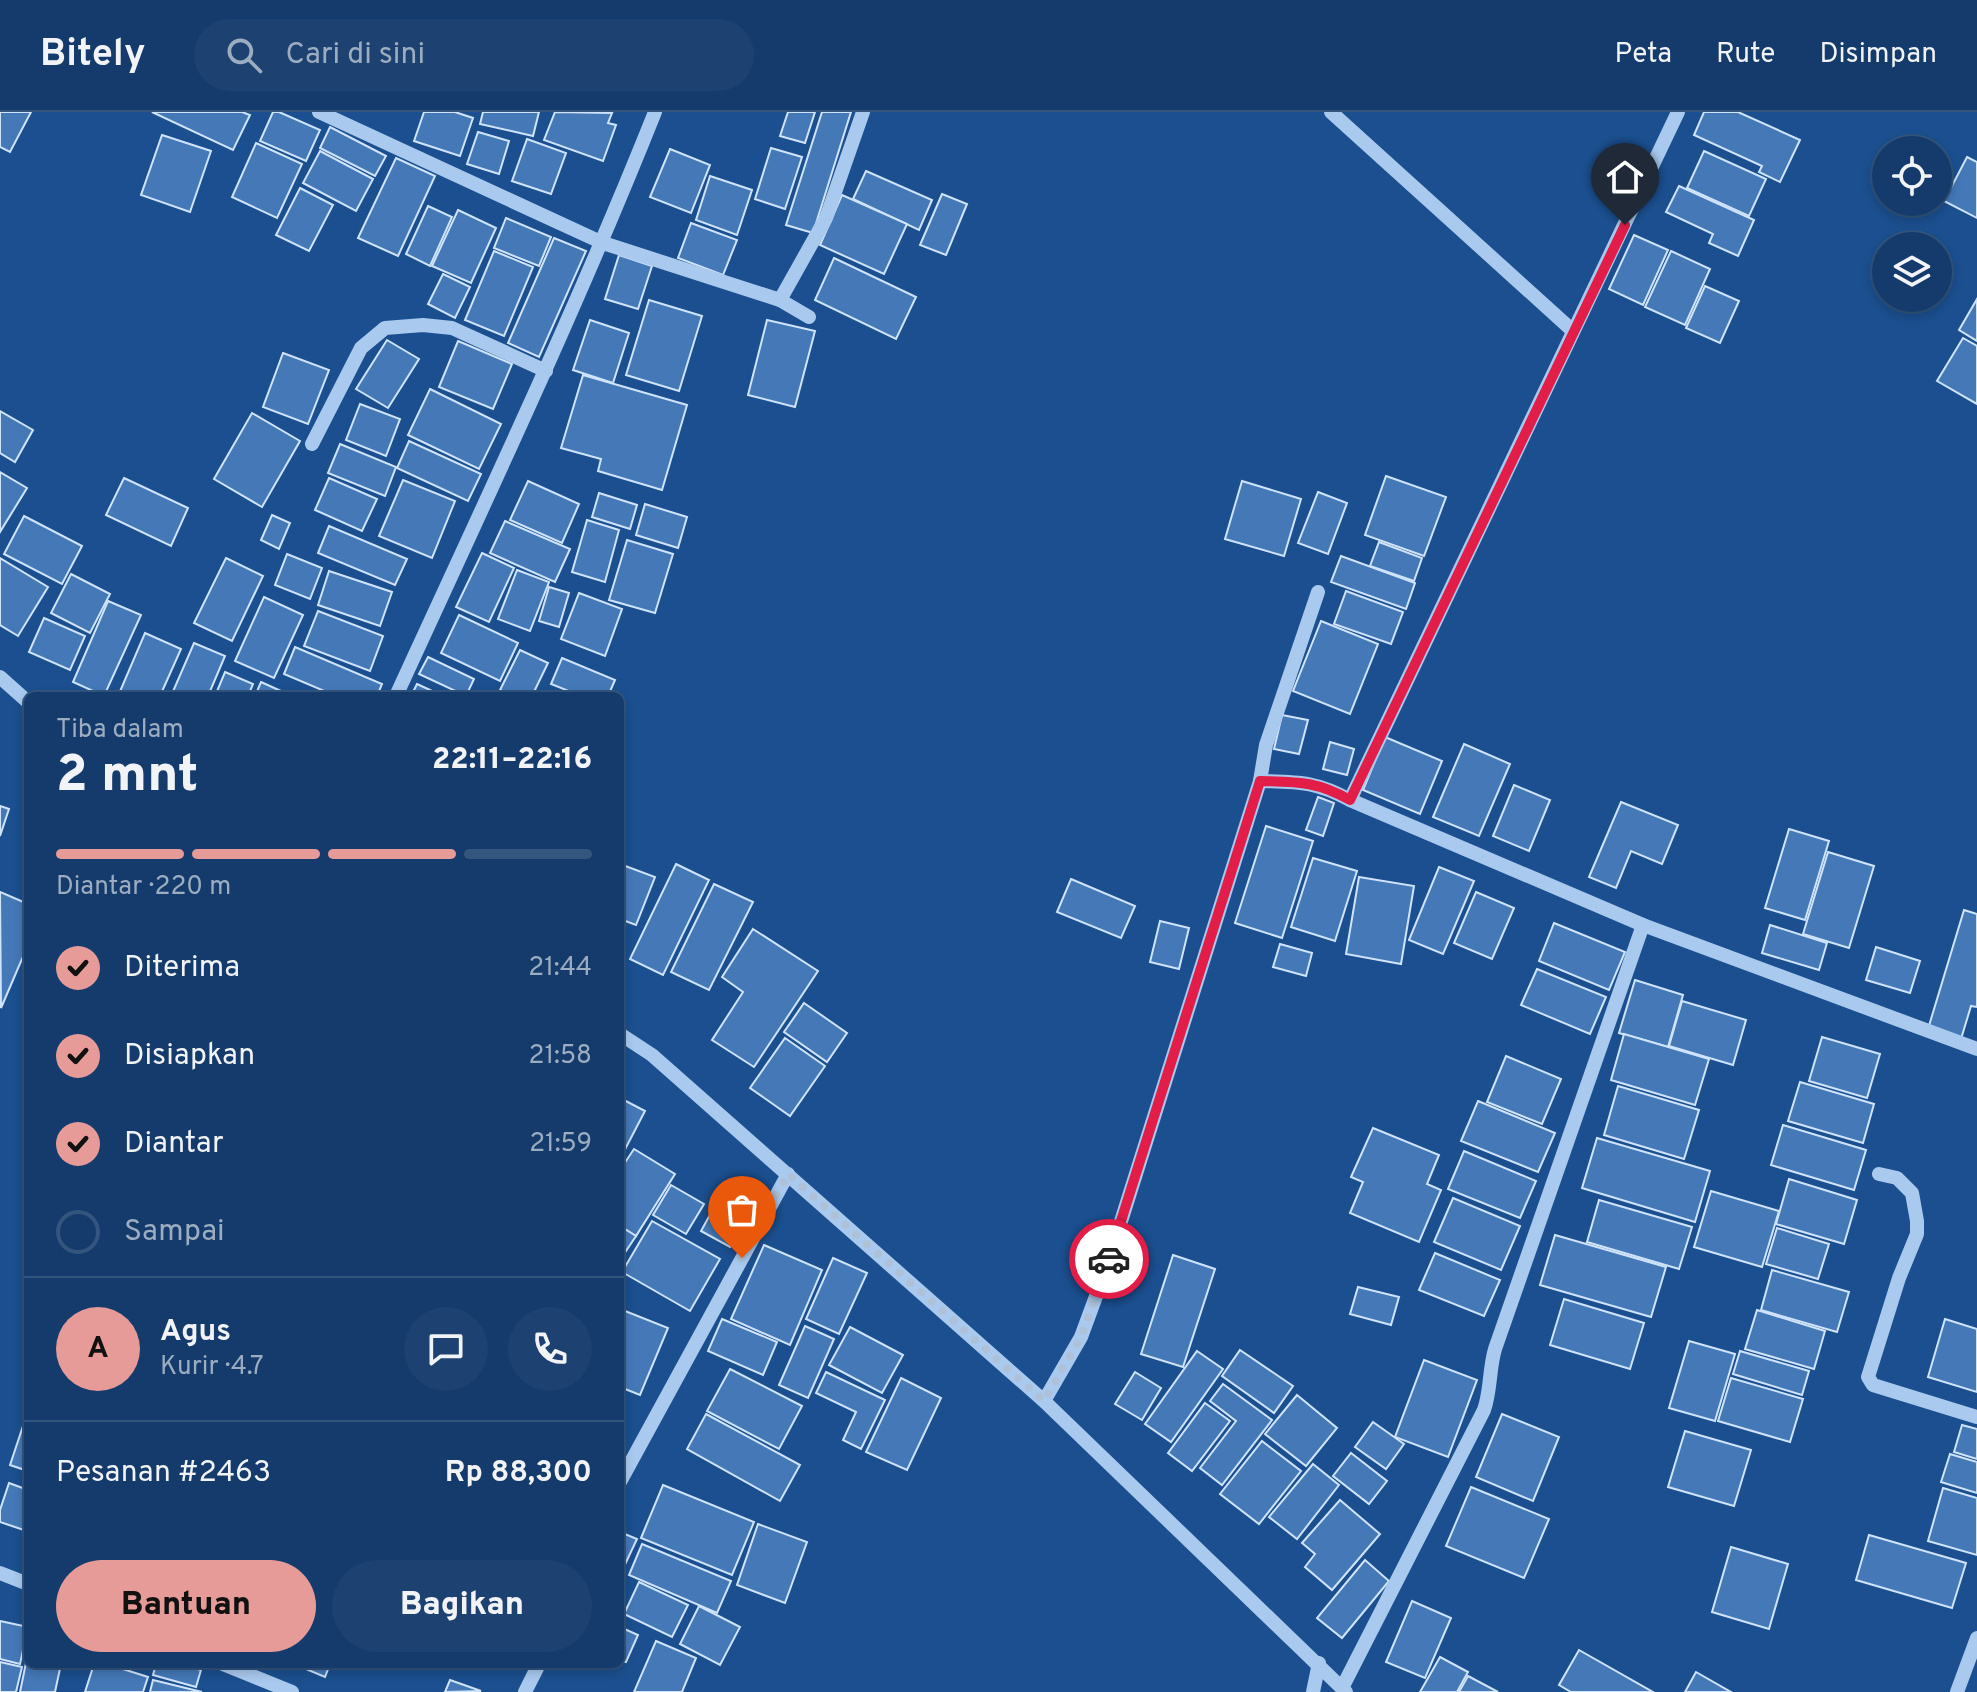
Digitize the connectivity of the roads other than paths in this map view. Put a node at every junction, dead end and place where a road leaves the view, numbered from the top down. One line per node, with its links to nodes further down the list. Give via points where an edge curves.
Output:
1 (319, 112): 6 (street)
2 (655, 112): 6 (street)
3 (863, 112): 7 (street, via 826,218)
4 (1331, 112): 9 (street)
5 (1678, 112): 9 (street)
6 (603, 243): 7 (street); 10 (street)
7 (780, 300): 8 (street)
8 (809, 317)
9 (1573, 331): 17 (street)
10 (546, 371): 11 (street, via 452,328 385,328 361,348); 14 (street)
11 (312, 444)
12 (1318, 592): 16 (street, via 1266,745)
13 (0, 677): 15 (street)
14 (398, 692)
15 (24, 698)
16 (1260, 781): 17 (street, via 1309,782); 23 (street, via 1105,1272 1081,1337)
17 (1350, 800): 18 (street)
18 (1643, 925): 20 (street); 32 (street, via 1495,1349 1484,1410)
19 (624, 1037): 21 (street)
20 (1977, 1049)
21 (788, 1174): 23 (street); 25 (street)
22 (1879, 1174): 24 (street, via 1897,1178 1912,1193 1917,1234 1868,1377 1873,1385)
23 (1044, 1401): 29 (street)
24 (1977, 1417)
25 (624, 1475)
26 (0, 1573): 27 (street)
27 (24, 1582)
28 (1977, 1638): 36 (street)
29 (1319, 1663): 32 (street); 35 (street)
30 (233, 1668): 33 (street)
31 (537, 1668): 34 (street)
32 (1344, 1690)
33 (292, 1692)
34 (525, 1692)
35 (1313, 1692)
36 (1957, 1692)

